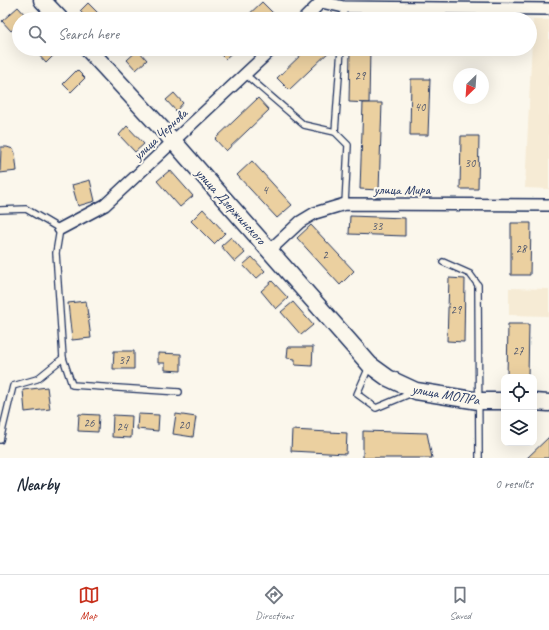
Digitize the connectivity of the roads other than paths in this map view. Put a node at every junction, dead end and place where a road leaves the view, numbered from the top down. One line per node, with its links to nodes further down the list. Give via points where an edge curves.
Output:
1 (322, 1): 3 (street); 6 (street)
2 (49, 2): 5 (street)
3 (344, 7): 4 (street); 7 (lane)
4 (549, 9)
5 (55, 12)
6 (311, 12)
7 (344, 12)
8 (94, 56): 13 (street, улица Дзержинского)
9 (265, 56): 11 (street, улица Чернова)
10 (340, 56): 12 (lane)
11 (246, 75): 12 (lane, via 304,125); 13 (street, улица Чернова)
12 (335, 132): 14 (lane, via 348,145)
13 (174, 142): 17 (street, улица Чернова, via 105,205); 18 (street, улица Дзержинского)
14 (345, 204): 15 (street, улица Мира); 18 (street, улица Мира, via 315,213 300,222)
15 (549, 205)
16 (0, 210): 17 (lane, via 26,209)
17 (60, 229): 20 (lane, via 56,253)
18 (270, 250): 21 (street, улица Дзержинского)
19 (443, 262): 24 (lane, via 470,274 478,285)
20 (63, 358): 23 (lane, via 72,385); 28 (lane, via 37,379 13,386)
21 (370, 365): 22 (street, улица МОПРа, via 388,378); 22 (lane, via 357,394 376,408)
22 (416, 391): 24 (street, улица МОПРа)
23 (179, 392)
24 (479, 401): 25 (street, улица МОПРа); 29 (lane)
25 (501, 401)
26 (537, 402): 27 (street)
27 (549, 402)
28 (0, 440)
29 (479, 458)

